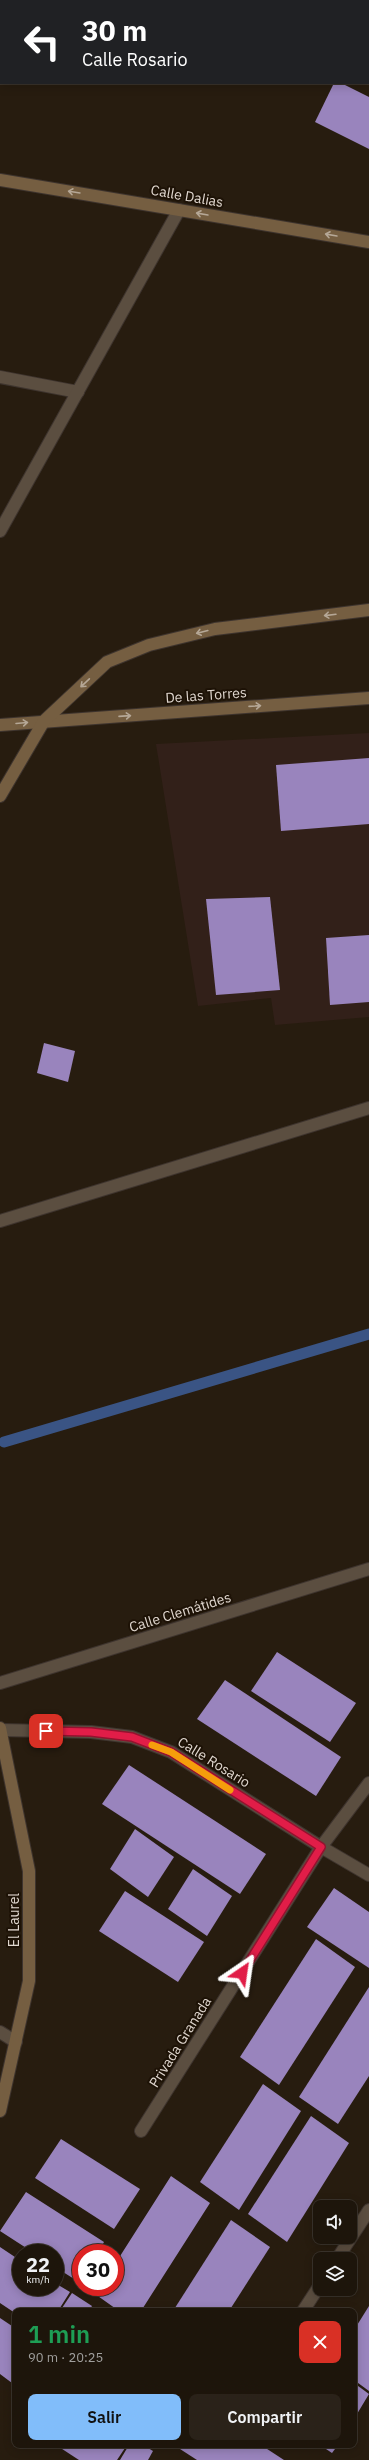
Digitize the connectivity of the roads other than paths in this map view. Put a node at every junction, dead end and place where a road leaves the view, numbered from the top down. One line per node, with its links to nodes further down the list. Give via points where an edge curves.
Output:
1 (0, 180): 2 (street, Calle Dalias, one-way to 1)
2 (179, 210): 3 (street, Calle Dalias, one-way to 2); 5 (street)
3 (369, 242)
4 (0, 377): 5 (street)
5 (78, 392): 6 (street)
6 (0, 531)
7 (369, 610): 9 (street, one-way to 9, via 214,629 149,645 107,662)
8 (369, 698): 9 (street, De las Torres, one-way to 8)
9 (44, 721): 10 (street, one-way to 9); 11 (street)
10 (0, 725)
11 (0, 796)
12 (369, 1108): 13 (street)
13 (0, 1221)
14 (369, 1569): 15 (street, Calle Clemátides)
15 (0, 1683)
16 (0, 1729): 18 (street, Calle Rosario, via 91,1732 132,1737 171,1752); 21 (street, El Laurel, via 28,1872 29,1981)
17 (369, 1783): 18 (street, Privada Granada)
18 (321, 1847): 19 (street, Calle Rosario); 23 (street, Privada Granada)
19 (369, 1875)
20 (0, 2032): 21 (street)
21 (16, 2042): 22 (street, El Laurel)
22 (0, 2111)
23 (141, 2131)
24 (369, 2210): 25 (street)
25 (342, 2252)
26 (313, 2296): 27 (street)
27 (305, 2308)

